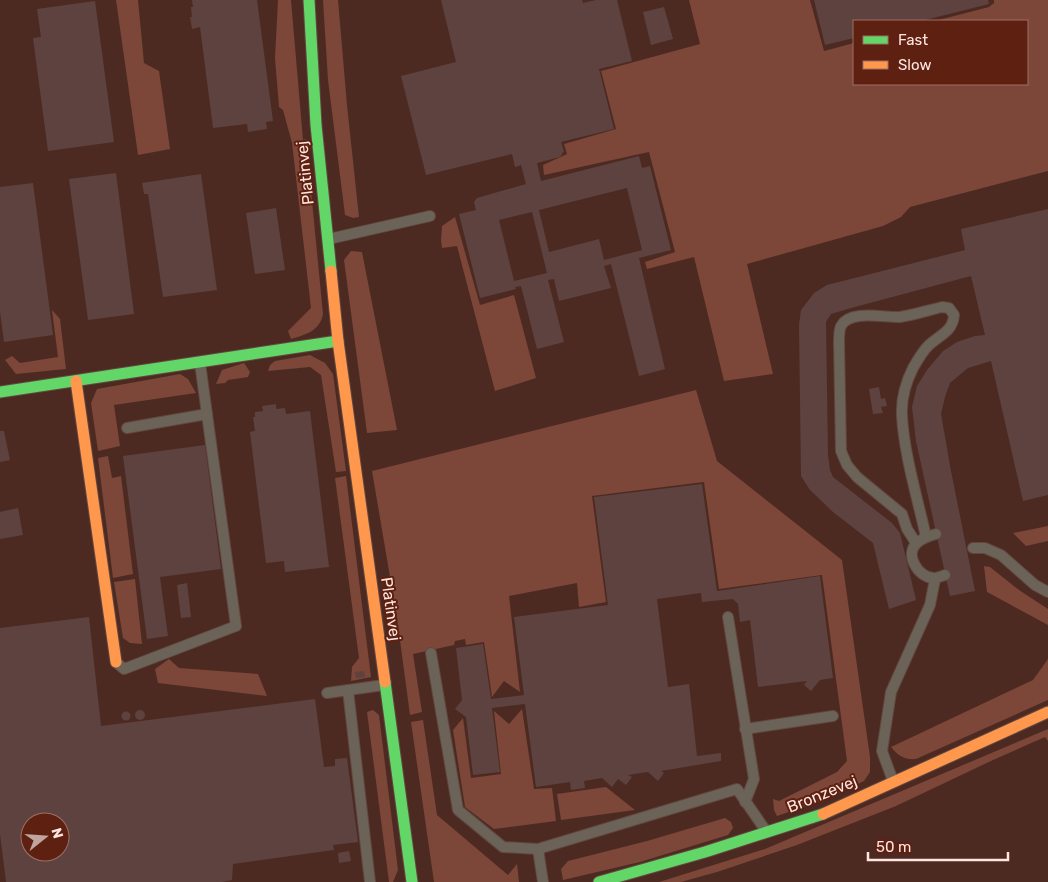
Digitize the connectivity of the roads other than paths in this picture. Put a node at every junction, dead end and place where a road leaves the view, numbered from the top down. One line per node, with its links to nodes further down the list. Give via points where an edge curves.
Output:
1 (309, 0): 3 (street, Platinvej, via 316,125)
2 (430, 216): 3 (lane)
3 (328, 239): 4 (street, Platinvej)
4 (338, 341): 5 (street); 18 (street, Platinvej)
5 (200, 362): 6 (street); 8 (lane)
6 (76, 381): 7 (street); 17 (street)
7 (0, 392)
8 (207, 414): 9 (lane); 17 (lane, via 236,626 124,669)
9 (127, 428)
10 (916, 543): 10 (lane, via 902,514 857,477 841,451 839,342 841,326 848,319 899,317 942,306 949,308 954,322 946,334 928,346 913,368 904,394 905,443 931,536); 13 (lane, via 912,552 916,568 924,576)
11 (973, 548): 14 (lane, via 985,548 1001,555 1035,585)
12 (945, 575): 13 (lane)
13 (934, 578): 24 (lane, via 930,605 891,692 882,751)
14 (1048, 592)
15 (728, 617): 23 (lane)
16 (431, 654): 27 (lane, via 458,810 503,847)
17 (116, 662)
18 (385, 685): 19 (lane); 29 (street, Platinvej)
19 (348, 690): 20 (lane); 28 (lane)
20 (327, 693)
21 (1048, 712): 24 (street, Bronzevej)
22 (833, 716): 23 (lane)
23 (745, 729): 25 (lane, via 754,779)
24 (894, 782): 26 (street, Bronzevej, via 823,814)
25 (745, 802): 26 (lane); 27 (lane, via 736,789)
26 (767, 832): 31 (street, Bronzevej)
27 (538, 849): 30 (lane)
28 (370, 882)
29 (412, 882)
30 (543, 882)
31 (599, 882)

